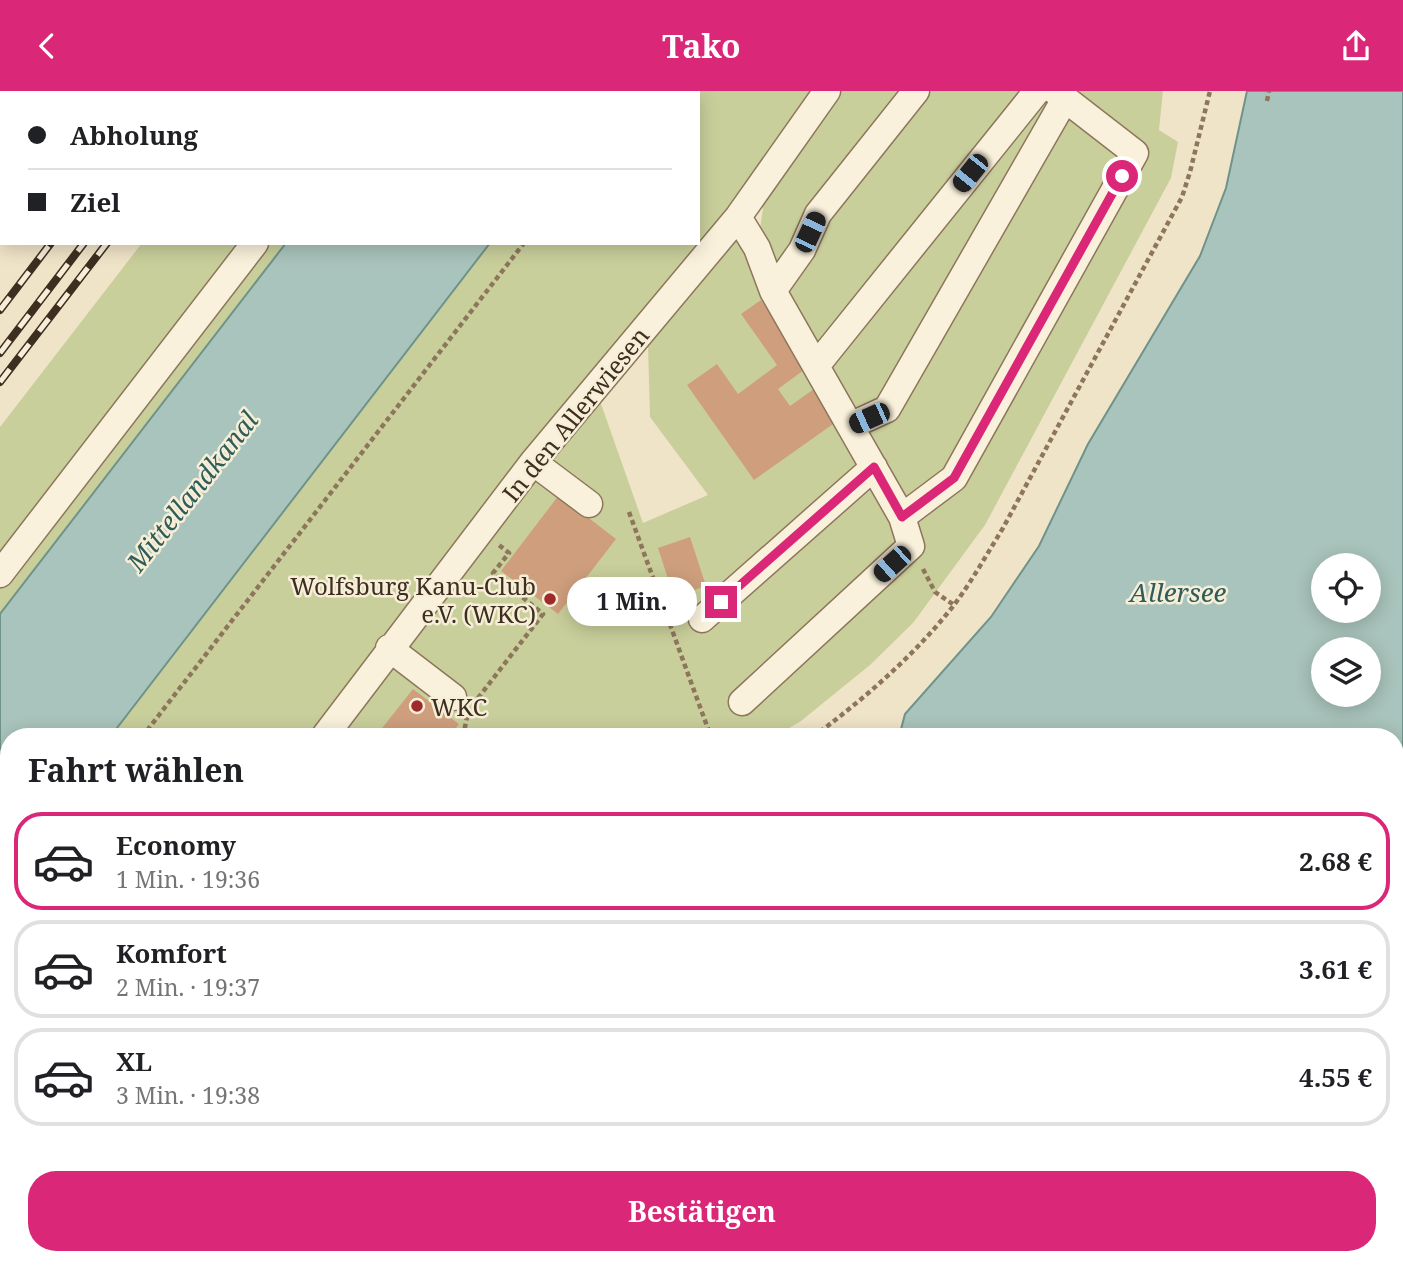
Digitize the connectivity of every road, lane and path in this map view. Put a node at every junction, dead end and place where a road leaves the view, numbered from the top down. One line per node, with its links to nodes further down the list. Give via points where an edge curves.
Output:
1 (827, 91): 8 (street, In den Allerwiesen)
2 (916, 91): 11 (street, via 818,214 802,250)
3 (1037, 91): 12 (street)
4 (1210, 91): 22 (path, via 1190,172 1172,215 1003,528)
5 (1269, 91): 7 (path)
6 (1060, 95): 13 (street, via 887,409); 18 (street, via 1135,153 954,478)
7 (1267, 101)
8 (738, 217): 11 (street, via 757,248); 14 (street, In den Allerwiesen)
9 (253, 245): 21 (street)
10 (522, 245): 27 (path)
11 (773, 291): 12 (street)
12 (816, 366): 13 (street)
13 (850, 426): 15 (street)
14 (533, 462): 16 (street); 19 (street, In den Allerwiesen)
15 (874, 467): 18 (street); 23 (street)
16 (589, 504)
17 (629, 512): 30 (path)
18 (902, 517): 20 (street)
19 (481, 531): 24 (street, In den Allerwiesen); 25 (path, via 509,552 493,573 543,614)
20 (911, 546): 22 (path, via 935,592); 26 (street)
21 (0, 575)
22 (954, 605): 31 (path, via 886,678)
23 (702, 619)
24 (389, 649): 25 (street); 28 (street, In den Allerwiesen)
25 (466, 702): 29 (path)
26 (742, 702)
27 (149, 728)
28 (331, 728)
29 (464, 728)
30 (708, 728)
31 (824, 728)

